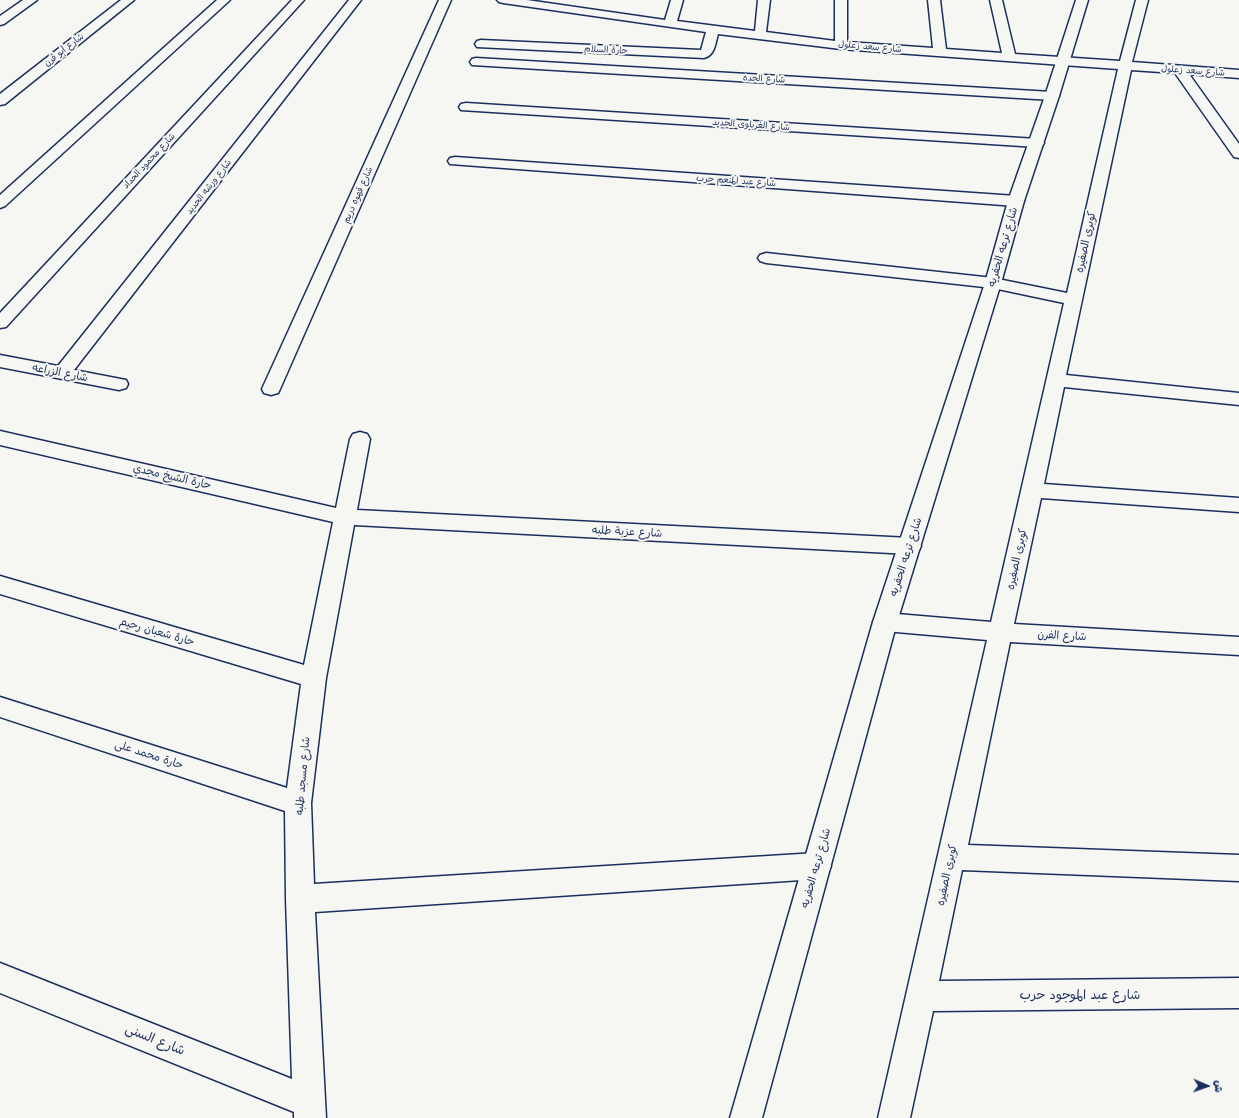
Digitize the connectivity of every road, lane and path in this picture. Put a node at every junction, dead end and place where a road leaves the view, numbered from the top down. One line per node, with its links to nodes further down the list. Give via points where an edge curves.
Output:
1 (31, 0): 17 (street)
2 (128, 0): 33 (street, شارع أبو قرن)
3 (224, 0): 39 (street)
4 (298, 0): 43 (street, شارع محمود الحداد)
5 (356, 0): 45 (street, شارع ورشه الحديد)
6 (445, 0): 48 (street, شارع قهوه دريم)
7 (503, 0): 15 (street, شارع سعد زعلول)
8 (676, 0): 18 (street)
9 (764, 0): 20 (street)
10 (841, 0): 22 (street)
11 (934, 0): 23 (street)
12 (996, 0): 24 (street)
13 (1082, 0): 25 (street, شارع ترعه الحفريه)
14 (1142, 0): 27 (street, كوبرى الصفيره)
15 (518, 1): 16 (street, شارع سعد زعلول)
16 (572, 5): 18 (street, شارع سعد زعلول)
17 (0, 21)
18 (670, 24): 19 (street, شارع سعد زعلول)
19 (713, 30): 20 (street, شارع سعد زعلول); 21 (street, حارة السلام, via 707,52 704,54)
20 (760, 36): 22 (street, شارع سعد زعلول)
21 (481, 44)
22 (841, 45): 23 (street, شارع سعد زعلول)
23 (940, 53): 24 (street, شارع سعد زعلول)
24 (1008, 57): 25 (street, شارع سعد زعلول)
25 (1064, 60): 27 (street, شارع سعد زعلول); 32 (street, شارع ترعه الحفريه)
26 (476, 62): 32 (street, شارع الحده)
27 (1125, 66): 28 (street, شارع سعد زعلول); 42 (street, كوبرى الصفيره)
28 (1180, 70): 29 (street, شارع سعد زعلول); 36 (street)
29 (1216, 73): 30 (street, شارع سعد زعلول); 31 (street)
30 (1239, 74)
31 (1239, 87)
32 (1052, 96): 35 (street, شارع ترعه الحفريه)
33 (0, 101)
34 (466, 107): 35 (street, شارع الغرباوى الجديد)
35 (1037, 143): 38 (street, شارع ترعه الحفريه)
36 (1239, 154)
37 (455, 162): 38 (street, شارع عبد المنعم حرب)
38 (1016, 201): 41 (street, شارع ترعه الحفريه)
39 (0, 203)
40 (766, 258): 41 (street)
41 (993, 283): 42 (street); 55 (street, شارع ترعه الحفريه)
42 (1074, 300): 46 (street, كوبرى الصفيره)
43 (0, 323)
44 (0, 362): 45 (street, شارع الزراعه)
45 (62, 373): 47 (street, شارع الزراعه)
46 (1056, 380): 49 (street); 52 (street, كوبرى الصفيره)
47 (120, 384)
48 (271, 389)
49 (1239, 399)
50 (0, 438): 54 (street, حارة الشيخ مجدي)
51 (360, 439): 54 (street, شارع مسجد طلبه)
52 (1032, 490): 53 (street); 58 (street, كوبرى الصفيره)
53 (1239, 505)
54 (344, 517): 55 (street, شارع عزبة طلبه); 60 (street, شارع مسجد طلبه)
55 (910, 546): 57 (street, شارع ترعه الحفريه)
56 (0, 585): 60 (street, حارة شعبان رحيم)
57 (885, 622): 58 (street, شارع الفرن); 64 (street, شارع ترعه الحفريه)
58 (1000, 632): 59 (street, شارع الفرن); 63 (street, كوبرى الصفيره)
59 (1239, 646)
60 (314, 678): 62 (street, شارع مسجد طلبه)
61 (0, 707): 62 (street, حارة محمد على)
62 (298, 803): 66 (street, شارع مسجد طلبه)
63 (951, 857): 65 (street); 69 (street, كوبرى الصفيره)
64 (817, 866): 66 (street); 71 (street, شارع ترعه الحفريه)
65 (1239, 868)
66 (300, 899): 70 (street, شارع مسجد طلبه)
67 (0, 978): 70 (street, شارع السنى)
68 (1239, 993): 69 (street, شارع عبد الموجود حرب)
69 (921, 996): 72 (street, كوبرى الصفيره)
70 (310, 1110)
71 (746, 1118)
72 (894, 1118)

